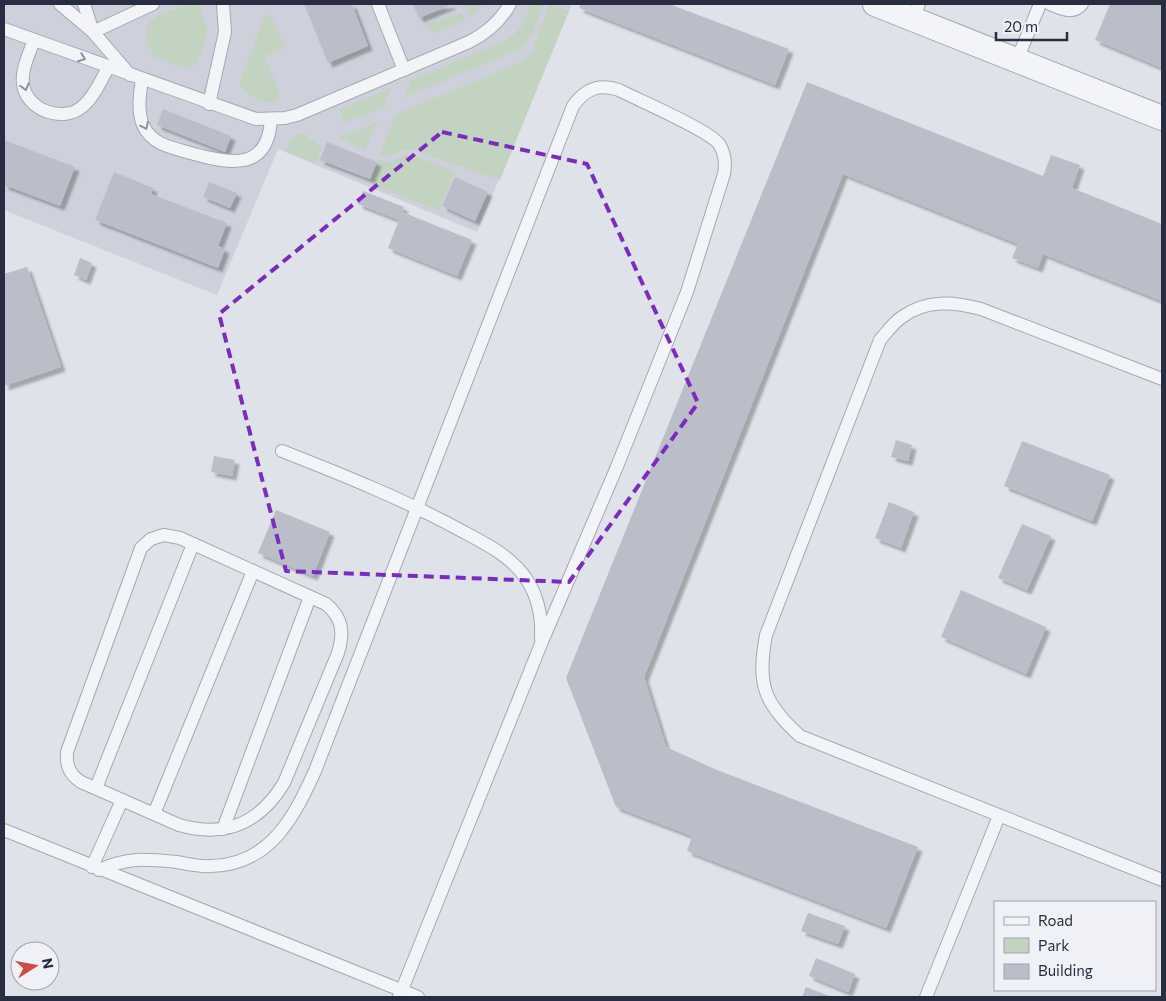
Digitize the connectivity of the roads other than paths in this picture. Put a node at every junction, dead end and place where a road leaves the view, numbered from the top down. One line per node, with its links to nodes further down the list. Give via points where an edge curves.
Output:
1 (60, 4): 13 (lane)
2 (84, 4): 13 (lane)
3 (153, 4): 13 (lane)
4 (224, 4): 19 (lane, via 226,32)
5 (378, 4): 17 (lane)
6 (510, 4): 17 (lane, via 481,36)
7 (875, 4): 11 (street)
8 (1040, 4): 15 (lane)
9 (1050, 4): 10 (lane, via 1070,11)
10 (1082, 4)
11 (913, 10): 15 (street)
12 (4, 29): 14 (lane)
13 (93, 32): 18 (lane)
14 (34, 40): 16 (lane, one-way to 16); 16 (lane, one-way to 16, via 24,71 24,91 45,111 65,114 79,110 89,100)
15 (1017, 60): 20 (street)
16 (108, 68): 18 (lane)
17 (404, 70): 21 (lane, via 297,115)
18 (136, 77): 19 (lane); 21 (lane, one-way to 21, via 143,125 149,135 165,146 225,162 245,160 254,156 267,140)
19 (209, 104): 21 (lane, via 256,118)
20 (1162, 118)
21 (271, 119)
22 (1162, 379): 32 (lane, via 982,309 953,302 927,305 902,317 880,340 766,634 761,662 765,691 778,716 800,736)
23 (282, 451): 24 (lane)
24 (417, 507): 28 (lane, via 492,548 527,579 535,596); 28 (lane, via 579,97 588,90 609,87 710,135 723,152 726,162 686,292 616,469); 35 (lane, via 314,771 298,807 277,836 256,852 231,864 210,866 130,859)
25 (192, 544): 26 (lane); 29 (lane); 29 (lane, via 164,534 141,548 67,752 67,766 71,773 81,782)
26 (253, 571): 27 (lane); 31 (lane)
27 (310, 597): 34 (lane); 34 (lane, via 326,604 338,616 342,634 338,653 292,766 274,799 246,822)
28 (541, 644): 37 (lane)
29 (96, 788): 30 (lane)
30 (122, 800): 31 (lane); 35 (lane)
31 (154, 814): 34 (lane, via 193,829)
32 (999, 816): 36 (lane); 39 (lane)
33 (4, 830): 35 (lane)
34 (223, 830)
35 (95, 868): 37 (lane)
36 (1162, 880)
37 (401, 994): 38 (lane)
38 (418, 997)
39 (926, 997)

